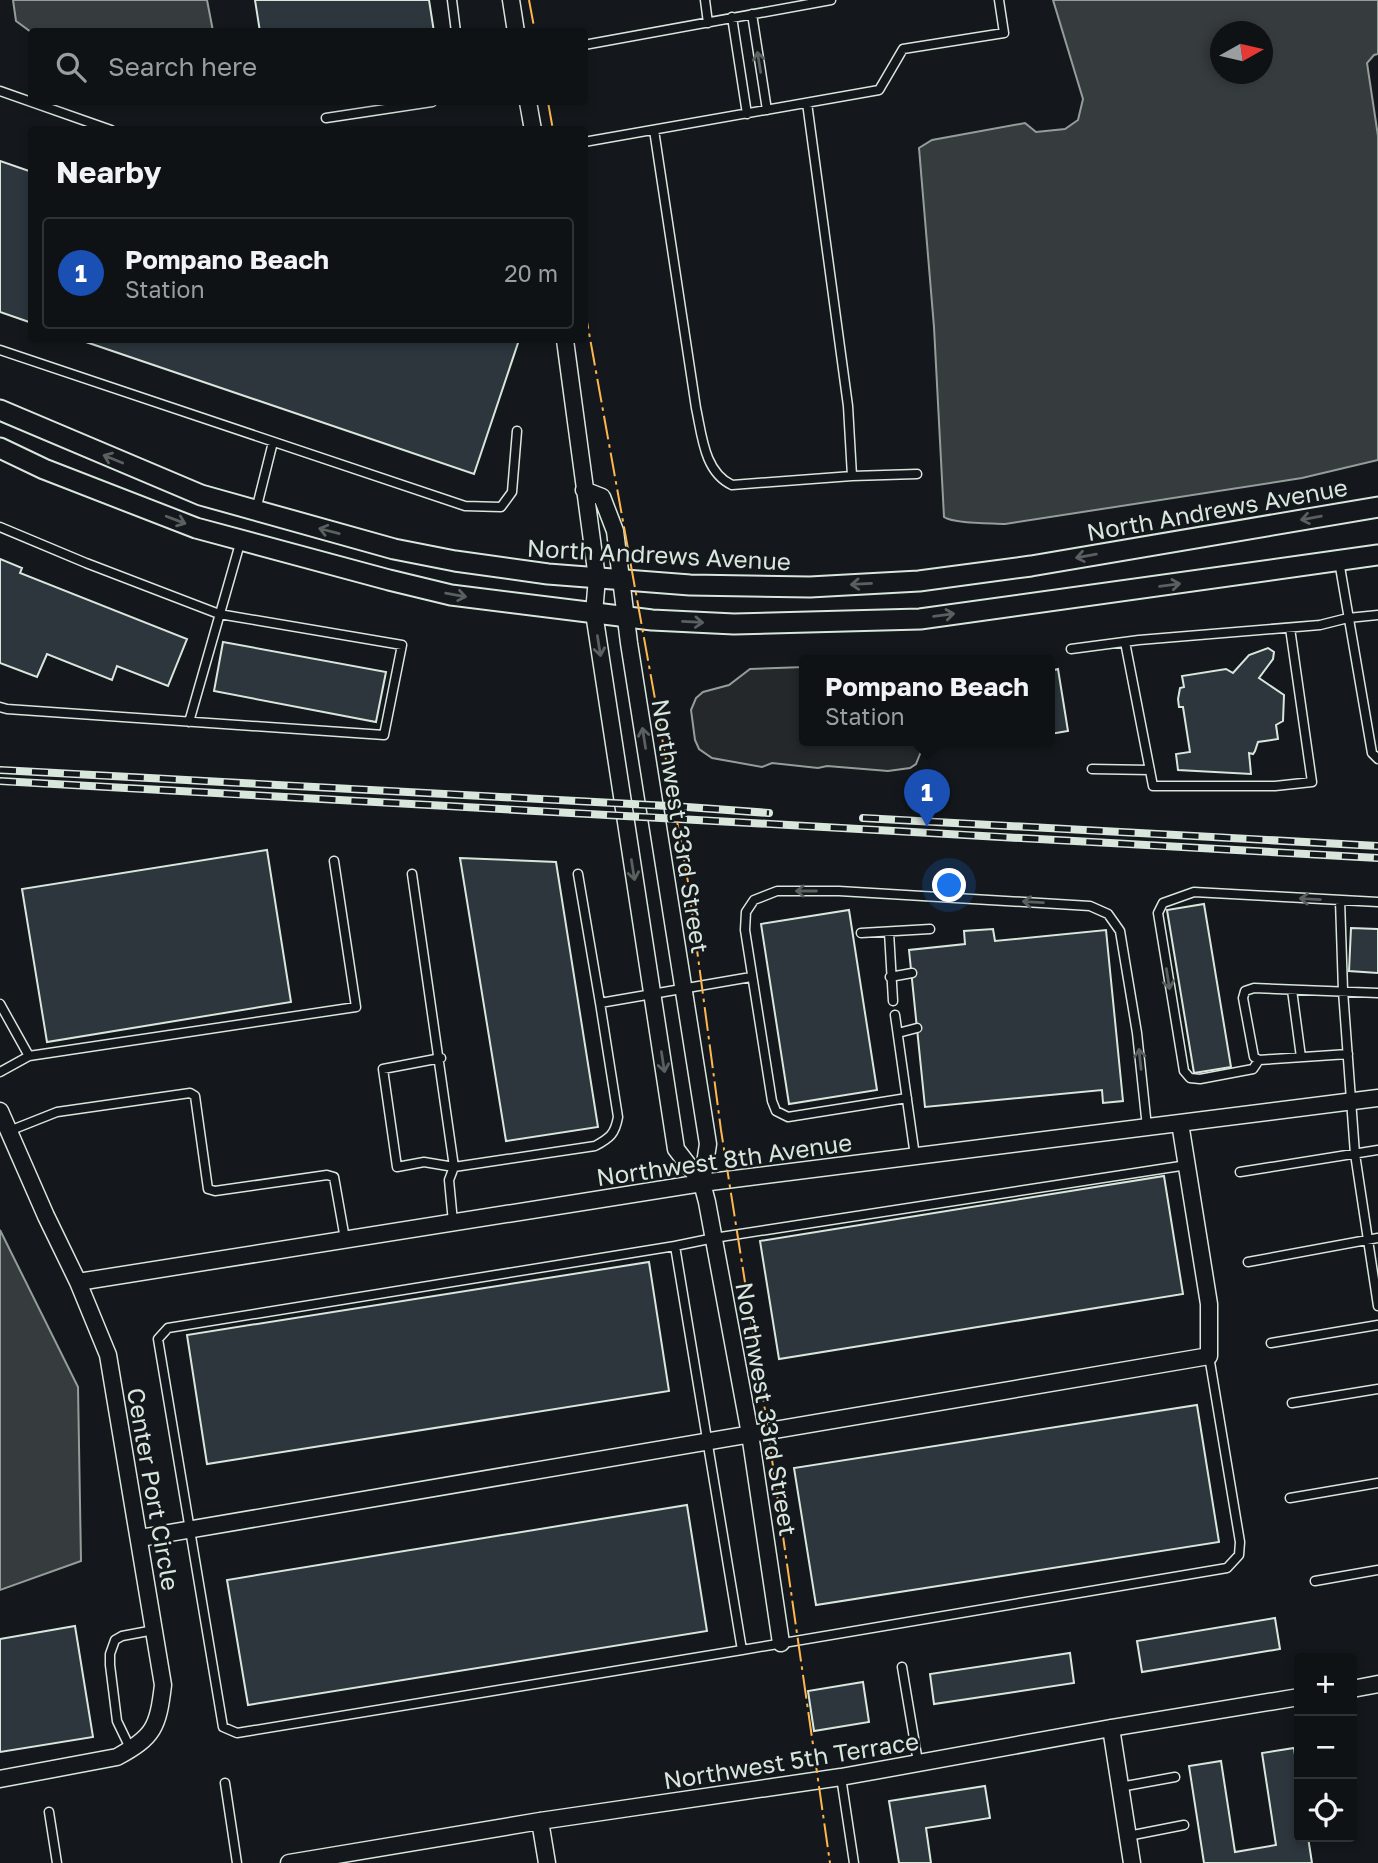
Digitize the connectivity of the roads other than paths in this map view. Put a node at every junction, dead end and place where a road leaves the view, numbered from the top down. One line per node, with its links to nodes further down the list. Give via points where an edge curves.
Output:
1 (452, 0): 9 (lane)
2 (511, 0): 10 (street)
3 (705, 0): 8 (lane)
4 (831, 0): 6 (lane)
5 (999, 0): 14 (lane, via 1004,33 903,49 879,90)
6 (752, 14): 7 (lane); 18 (lane, one-way to 6)
7 (732, 17): 8 (lane); 19 (lane)
8 (709, 23): 11 (lane)
9 (456, 28)
10 (515, 28)
11 (588, 44)
12 (0, 91): 13 (lane)
13 (28, 101)
14 (807, 103): 18 (lane); 32 (lane, via 848,406)
15 (40, 105): 21 (lane)
16 (412, 105): 20 (lane)
17 (529, 105): 22 (street)
18 (767, 110): 19 (lane)
19 (747, 114): 23 (lane)
20 (326, 118)
21 (100, 126)
22 (532, 126)
23 (654, 130): 24 (lane); 32 (lane, via 696,408 712,466 732,485)
24 (588, 141)
25 (565, 343): 33 (street, Northwest 33rd Street)
26 (0, 350): 29 (lane)
27 (0, 410): 35 (street, North Andrews Avenue, one-way to 27, via 201,495)
28 (517, 431): 29 (lane, via 512,492 501,507 480,508)
29 (273, 442): 35 (lane)
30 (0, 448): 37 (street, one-way to 37, via 196,528)
31 (917, 474): 32 (lane)
32 (852, 477)
33 (584, 490): 40 (street, Northwest 33rd Street); 41 (street, Northwest 33rd Street, via 602,497 615,531)
34 (1378, 507): 41 (street, North Andrews Avenue, one-way to 41, via 919,581 810,587)
35 (256, 510): 40 (street, North Andrews Avenue, one-way to 35, via 394,549)
36 (0, 527): 43 (lane)
37 (240, 540): 42 (street, one-way to 42, via 451,595); 43 (lane)
38 (1378, 555): 39 (street)
39 (1339, 561): 45 (street, one-way to 39, via 734,624 920,618); 46 (lane)
40 (597, 578): 41 (street, North Andrews Avenue); 42 (street, Northwest 33rd Street)
41 (622, 580): 45 (street, Northwest 33rd Street)
42 (594, 613): 45 (street); 70 (street, Northwest 33rd Street, one-way to 70)
43 (219, 614): 51 (lane); 51 (lane, via 402,645 384,735)
44 (1378, 615): 46 (lane)
45 (625, 616): 66 (street, Northwest 33rd Street, one-way to 45)
46 (1348, 618): 47 (lane); 52 (lane, via 1372,753)
47 (1290, 628): 48 (lane); 54 (lane, via 1312,782 1153,786)
48 (1125, 642): 49 (lane); 54 (lane)
49 (1071, 649)
50 (0, 706): 51 (lane)
51 (189, 722)
52 (1378, 759)
53 (1092, 769): 54 (lane)
54 (1150, 771)
55 (334, 862): 78 (lane, via 356,1007)
56 (412, 874): 80 (lane)
57 (578, 874): 72 (lane)
58 (1340, 900): 59 (lane); 68 (lane); 81 (lane, one-way to 81, via 1194,892 1163,903 1158,913 1184,1071 1190,1078 1200,1079 1253,1069)
59 (1378, 902)
60 (930, 929): 61 (lane)
61 (889, 932): 62 (lane); 65 (lane)
62 (861, 933)
63 (912, 973): 65 (lane)
64 (751, 976): 66 (lane); 83 (lane, via 776,1111 788,1116); 88 (lane, one-way to 64, via 1120,931 1108,914 1090,906 777,891 754,900 746,912)
65 (890, 977): 71 (lane)
66 (684, 989): 70 (lane); 96 (street, Northwest 33rd Street, via 708,1144)
67 (1292, 990): 68 (lane); 79 (lane); 81 (lane, via 1245,991 1254,1057)
68 (1342, 991): 69 (lane); 77 (lane)
69 (1378, 993)
70 (652, 994): 72 (lane); 96 (street, Northwest 33rd Street, one-way to 96, via 676,1149)
71 (893, 1001)
72 (600, 1003): 94 (lane, via 618,1118 610,1139 594,1146)
73 (0, 1004): 78 (lane)
74 (895, 1015): 76 (lane)
75 (917, 1028): 76 (lane)
76 (898, 1033): 83 (lane)
77 (1348, 1054): 79 (lane); 85 (lane)
78 (29, 1056): 82 (lane)
79 (1301, 1057): 81 (lane)
80 (441, 1058): 94 (lane); 94 (lane, via 383,1069 397,1167 424,1162)
81 (1259, 1060)
82 (0, 1072)
83 (907, 1098): 92 (lane)
84 (1378, 1098): 85 (street, Northwest 8th Avenue)
85 (1352, 1102): 87 (street, Northwest 8th Avenue); 91 (lane)
86 (0, 1111): 89 (street, Center Port Circle)
87 (1180, 1123): 88 (street, Northwest 8th Avenue); 93 (street)
88 (1147, 1127): 92 (street, Northwest 8th Avenue)
89 (9, 1130): 100 (lane, via 57,1112 190,1093 195,1096 208,1189 334,1177); 104 (street, Center Port Circle)
90 (1378, 1150): 91 (lane)
91 (1355, 1154): 95 (lane); 101 (lane)
92 (915, 1156): 96 (street, Northwest 8th Avenue)
93 (1187, 1165): 98 (lane); 108 (street, via 1209,1304)
94 (454, 1167): 97 (lane, via 449,1180)
95 (1240, 1172)
96 (702, 1183): 97 (street, Northwest 8th Avenue); 98 (street, Northwest 33rd Street)
97 (453, 1222): 100 (street, Northwest 8th Avenue)
98 (714, 1238): 102 (lane); 111 (street, Northwest 33rd Street)
99 (1378, 1238): 101 (lane)
100 (345, 1240): 104 (street, Northwest 8th Avenue)
101 (1368, 1240): 103 (lane); 105 (lane)
102 (675, 1246): 112 (lane); 115 (lane, via 168,1328 158,1339)
103 (1248, 1262)
104 (78, 1282): 116 (street, Center Port Circle, via 108,1355)
105 (1378, 1306)
106 (1378, 1325): 107 (lane)
107 (1271, 1343)
108 (1209, 1356): 111 (street); 120 (lane, via 1240,1542 1239,1555 1227,1568)
109 (1378, 1389): 110 (lane)
110 (1293, 1403)
111 (750, 1433): 112 (street); 120 (street, Northwest 33rd Street)
112 (708, 1441): 115 (street); 121 (lane)
113 (1378, 1483): 114 (lane)
114 (1290, 1498)
115 (191, 1530): 116 (street); 121 (lane, via 223,1727 237,1733)
116 (140, 1538): 119 (street, Center Port Circle)
117 (1378, 1570): 118 (lane)
118 (1315, 1581)
119 (155, 1630): 127 (street, Center Port Circle, via 163,1685 160,1717 144,1742); 127 (lane, via 122,1636 115,1640 110,1654 117,1721)
120 (781, 1643): 121 (lane)
121 (742, 1650)
122 (902, 1667): 128 (lane)
123 (1378, 1684): 124 (street)
124 (1357, 1688)
125 (1294, 1698): 126 (street, Northwest 5th Terrace)
126 (1111, 1728): 128 (street, Northwest 5th Terrace); 133 (street)
127 (131, 1750): 131 (street, Center Port Circle, via 117,1757)
128 (918, 1762): 129 (street, Northwest 5th Terrace)
129 (841, 1777): 135 (street, Northwest 5th Terrace); 143 (lane)
130 (1175, 1777): 133 (lane)
131 (0, 1779)
132 (225, 1783): 140 (lane)
133 (1120, 1787): 137 (street)
134 (49, 1812): 139 (lane)
135 (540, 1821): 138 (street, Northwest 5th Terrace); 142 (street)
136 (1184, 1825): 137 (lane)
137 (1128, 1836): 144 (street)
138 (312, 1861): 141 (street, Northwest 5th Terrace)
139 (57, 1863)
140 (237, 1863)
141 (289, 1863)
142 (547, 1863)
143 (855, 1863)
144 (1132, 1863)

